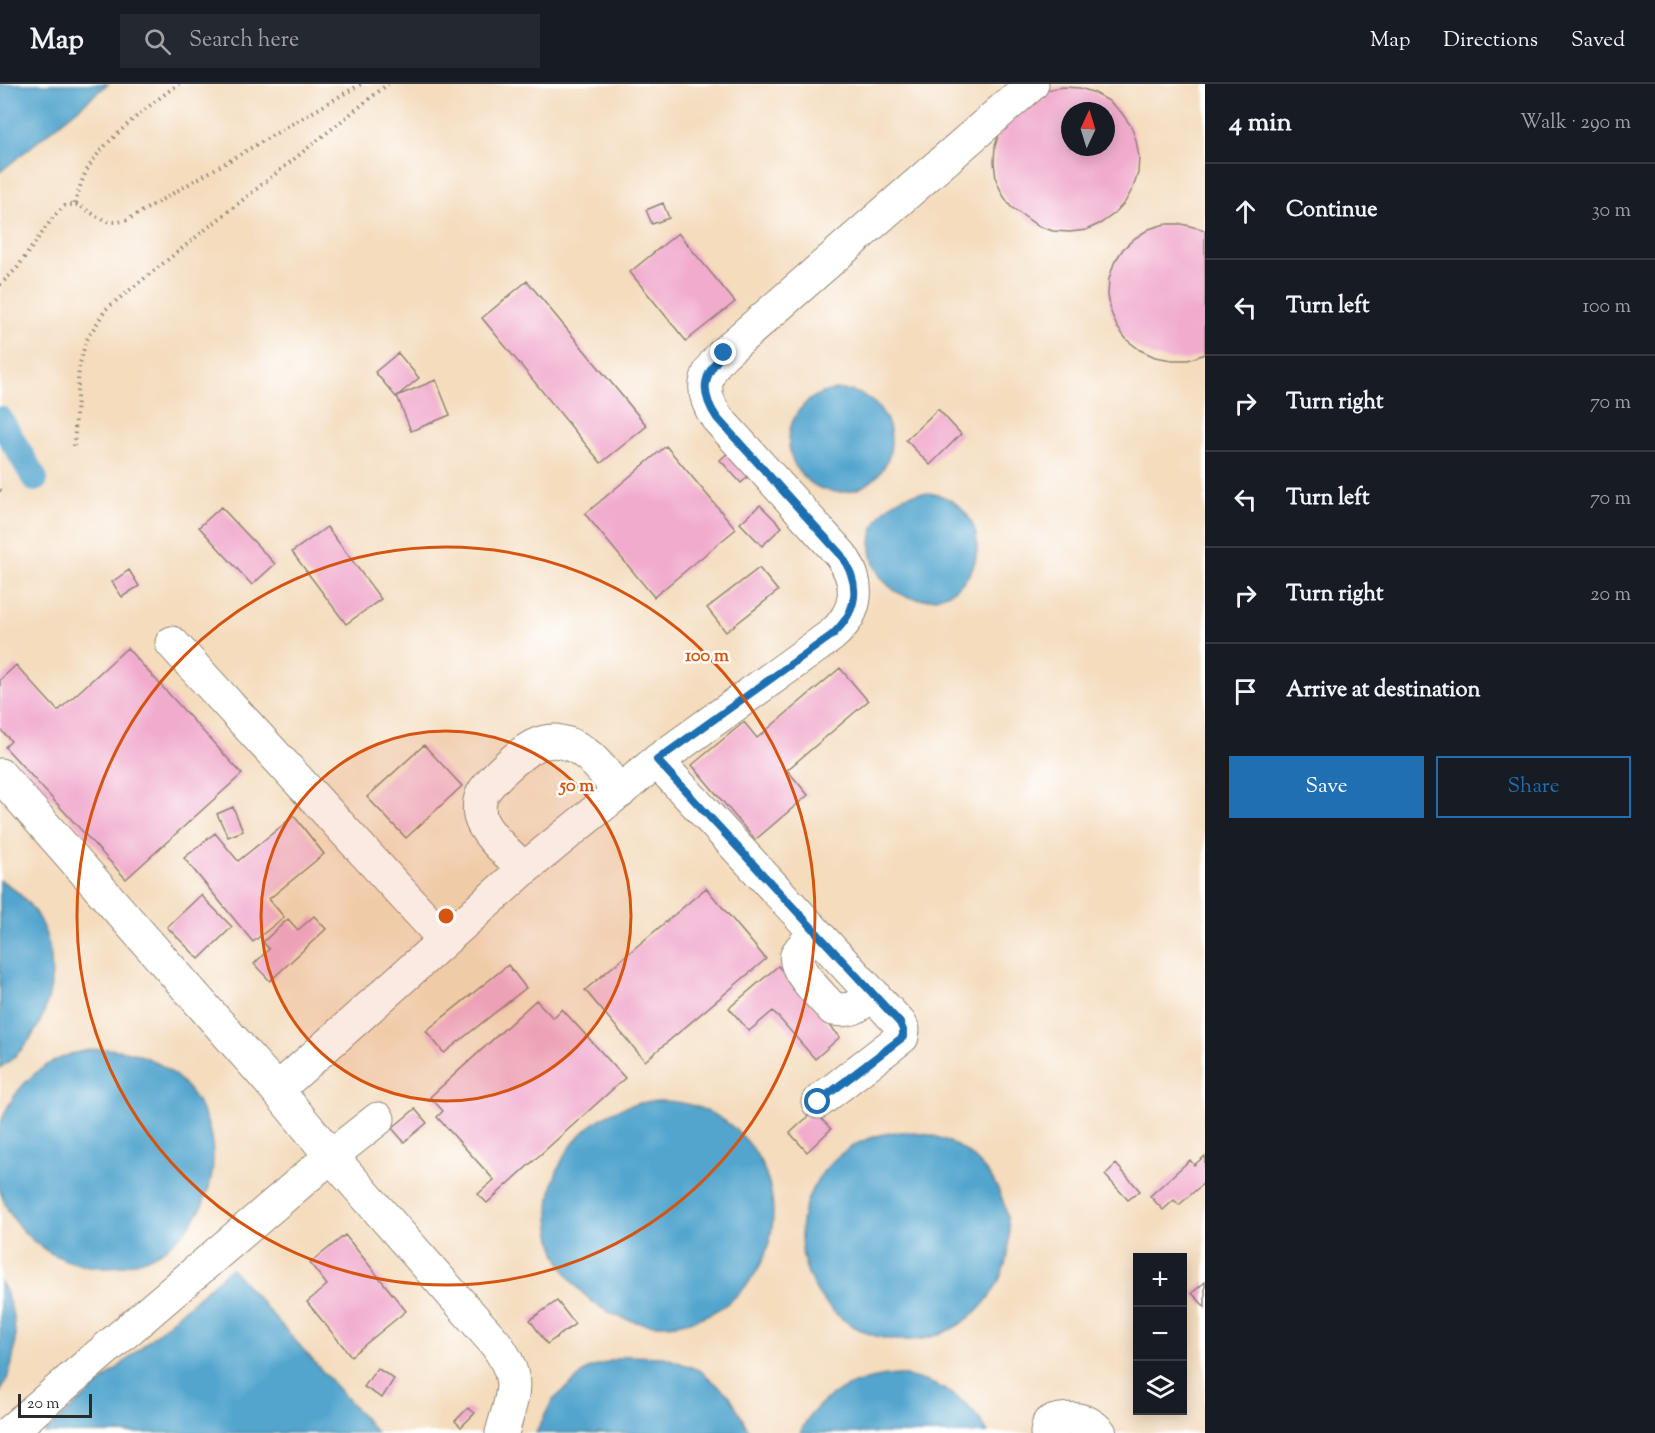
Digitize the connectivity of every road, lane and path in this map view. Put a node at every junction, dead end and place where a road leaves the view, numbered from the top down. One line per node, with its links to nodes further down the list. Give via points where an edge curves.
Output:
1 (179, 84): 5 (path, via 104,145 86,171)
2 (361, 84): 5 (path, via 127,220 103,221)
3 (388, 84): 7 (path, via 106,309 86,341 79,367)
4 (1032, 84): 9 (lane, via 713,364 705,392 709,406 841,555 852,574 855,597 848,618 832,635)
5 (75, 204): 6 (path, via 65,206 54,216)
6 (0, 285)
7 (74, 446)
8 (172, 643): 15 (lane)
9 (657, 760): 11 (lane); 17 (lane, via 816,933 796,956 796,962 800,972 833,1009 854,1009 873,994 900,1023 903,1037)
10 (0, 775): 13 (lane)
11 (620, 792): 14 (lane); 14 (lane, via 574,745 548,741 524,752 486,789 479,807 484,826)
12 (0, 813): 13 (lane)
13 (33, 814): 16 (lane)
14 (524, 869): 15 (lane)
15 (444, 939): 16 (lane)
16 (277, 1090): 19 (lane)
17 (818, 1102)
18 (378, 1119): 19 (lane)
19 (331, 1156): 20 (lane); 21 (lane, via 504,1356 514,1379)
20 (9, 1433)
21 (502, 1433)
22 (1047, 1433): 23 (lane, via 1049,1423 1064,1418 1080,1420)
23 (1100, 1433)

